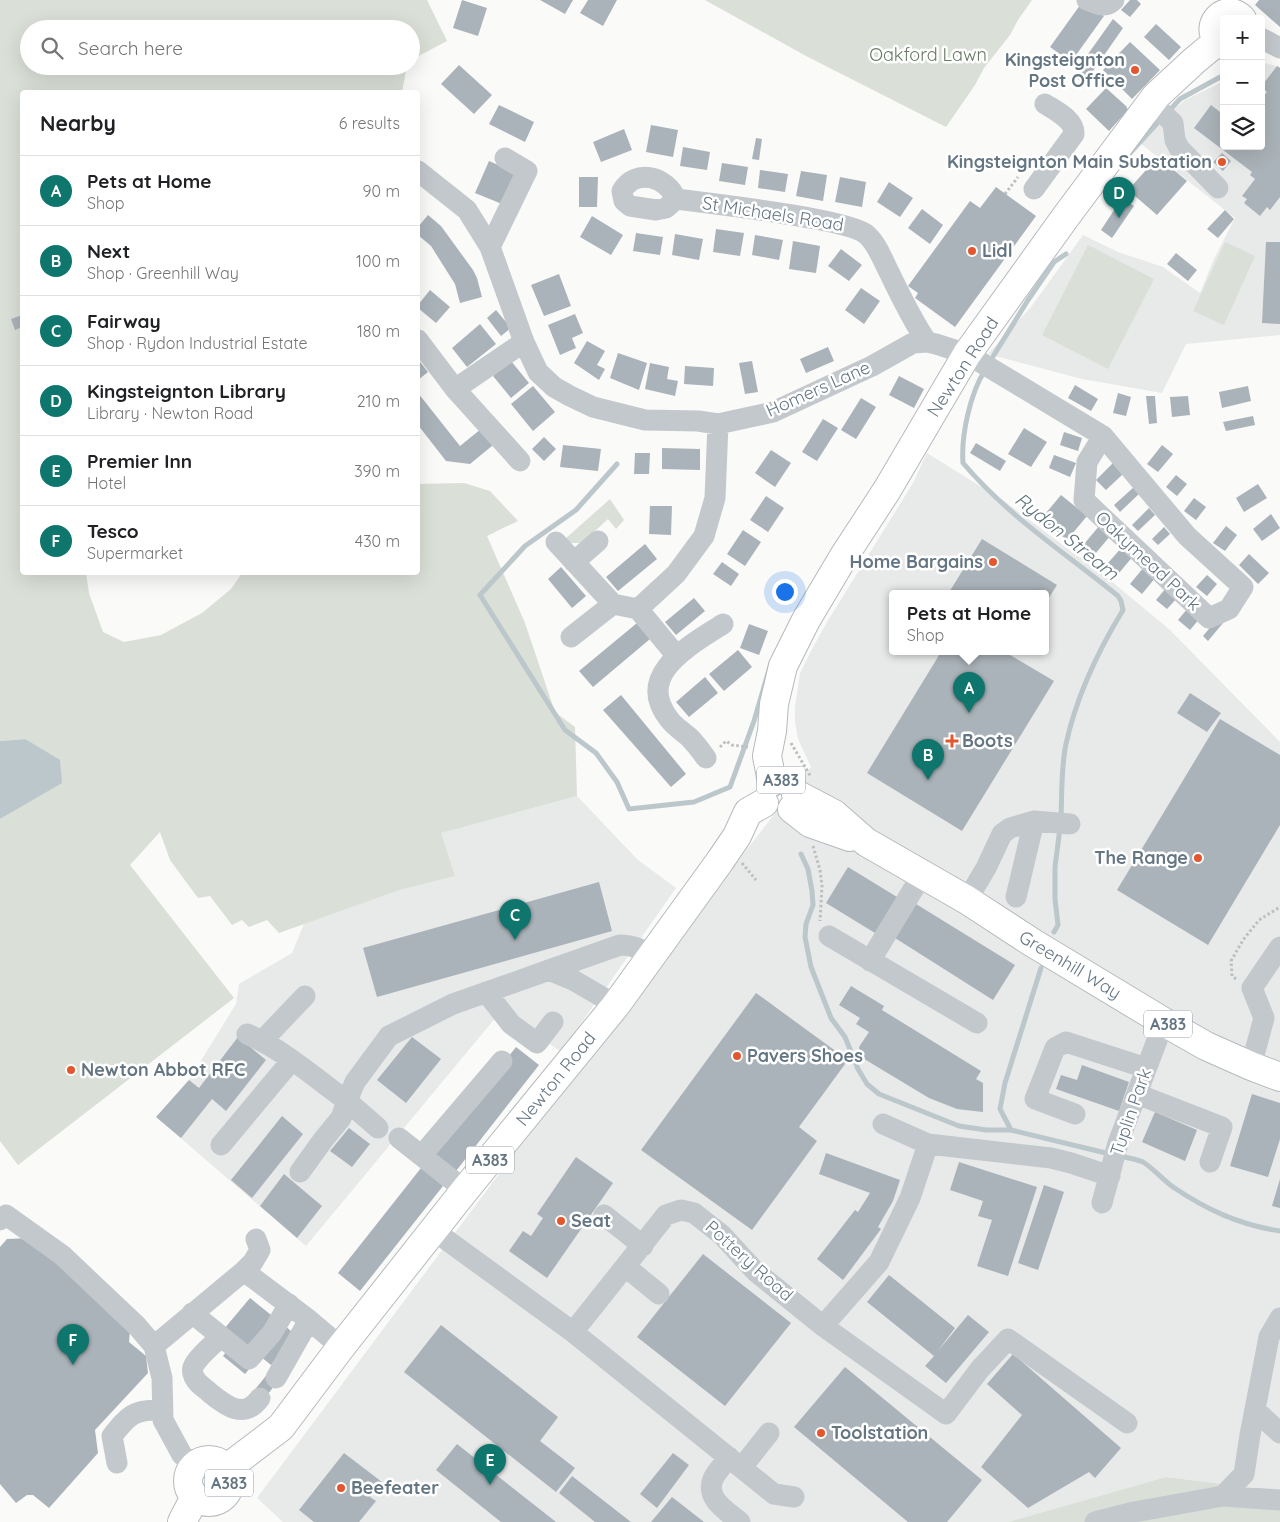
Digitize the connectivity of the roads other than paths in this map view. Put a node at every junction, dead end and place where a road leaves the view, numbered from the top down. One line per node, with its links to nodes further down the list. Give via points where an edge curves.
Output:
1 (1087, 0): 2 (street, via 1098,5 1110,4)
2 (1114, 0)
3 (1220, 16): 5 (main road, via 1215,21 1213,32)
4 (1265, 40): 7 (street)
5 (1220, 42)
6 (1220, 44): 9 (main road, Newton Road, via 1194,60)
7 (1280, 48)
8 (1045, 104): 12 (street, via 1072,123 1074,134)
9 (1162, 112): 13 (street, via 1179,148); 19 (main road, Newton Road, via 1067,215)
10 (505, 158): 15 (street, via 527,171)
11 (420, 173): 15 (street, Homers Lane, via 467,210)
12 (1026, 183)
13 (1218, 188)
14 (676, 199): 17 (street, St Michaels Road, via 850,226 865,233 875,244)
15 (490, 247): 16 (street, Homers Lane)
16 (524, 342): 20 (street); 21 (street, Homers Lane, via 538,372 554,386 593,407 645,420)
17 (926, 342): 19 (street); 21 (street, Homers Lane, via 913,343 774,412)
18 (420, 343): 20 (street)
19 (974, 358): 22 (street, Oakymead Park); 33 (main road, Newton Road, via 844,556 793,644 774,704 781,734)
20 (455, 389): 23 (street)
21 (718, 424): 28 (street, via 714,498 704,536 676,574)
22 (1103, 436): 22 (street, Oakymead Park, via 1087,462 1084,500 1209,618 1229,609 1242,587 1187,536)
23 (520, 461)
24 (598, 541): 26 (street)
25 (556, 542): 26 (street)
26 (574, 562): 27 (street)
27 (613, 604): 28 (street); 30 (street)
28 (638, 608): 31 (street)
29 (723, 624): 31 (street)
30 (570, 637)
31 (676, 655): 32 (street, via 657,686 658,700 669,720 691,739)
32 (706, 758)
33 (785, 795): 34 (main road, Greenhill Way / A383, via 810,823 866,842); 39 (main road, Newton Road / A383, via 759,831 737,836)
34 (923, 876): 36 (main road, Greenhill Way / A383); 40 (street)
35 (1016, 897): 36 (street, via 1052,823 1017,825 1002,834)
36 (967, 900): 46 (main road, Greenhill Way / A383)
37 (829, 936): 40 (street)
38 (1280, 947): 50 (street, via 1252,988 1264,1018)
39 (652, 956): 41 (street, via 641,948 620,945); 44 (main road, Newton Road / A383)
40 (870, 961): 47 (street)
41 (549, 970): 42 (street); 44 (street)
42 (486, 992): 45 (street, via 511,1024 536,1043); 54 (street, via 453,1004 389,1036 355,1082)
43 (305, 996): 48 (street, via 255,1038)
44 (616, 1005): 65 (main road, Newton Road / A383)
45 (553, 1022)
46 (1164, 1022): 50 (main road, Greenhill Way / A383); 51 (street, Tuplin Park)
47 (977, 1023)
48 (292, 1060): 54 (street); 60 (street)
49 (502, 1061): 61 (street)
50 (1250, 1066): 52 (main road, Greenhill Way / A383)
51 (1146, 1068): 53 (street, Tuplin Park); 55 (street, via 1066,1042 1055,1048 1035,1099)
52 (1280, 1077)
53 (1137, 1094): 62 (street, via 1222,1127); 64 (street, Tuplin Park, via 1118,1143)
54 (347, 1101): 57 (street); 63 (street, via 341,1118)
55 (1074, 1114)
56 (883, 1124): 59 (street)
57 (378, 1128)
58 (399, 1138): 61 (street)
59 (928, 1144): 64 (street, via 1051,1158); 79 (street, via 910,1198 880,1262)
60 (221, 1145)
61 (422, 1155): 65 (street)
62 (1210, 1162)
63 (300, 1172)
64 (1110, 1176): 66 (street, Tuplin Park)
65 (465, 1190): 69 (main road, Newton Road / A383)
66 (1102, 1204)
67 (604, 1215): 71 (street)
68 (0, 1220): 82 (street, via 6,1215 62,1255)
69 (433, 1230): 80 (street); 83 (main road, Newton Road / A383)
70 (256, 1239): 73 (street, via 260,1250)
71 (642, 1246): 72 (street, Pottery Road); 79 (street, Pottery Road, via 666,1215 680,1210 694,1212 722,1235 755,1271)
72 (626, 1267): 74 (street); 80 (street, Pottery Road)
73 (244, 1270): 75 (street); 76 (street)
74 (659, 1294)
75 (289, 1304): 78 (street); 81 (street, via 272,1332 249,1359)
76 (192, 1313): 81 (street); 82 (street)
77 (1280, 1318): 84 (street, via 1269,1337)
78 (310, 1320): 83 (street); 85 (street)
79 (823, 1326): 89 (street, via 946,1414 1008,1339)
80 (573, 1332): 92 (street)
81 (221, 1337): 86 (street, via 194,1365 192,1372 196,1381 234,1409 245,1409)
82 (154, 1346): 87 (street, via 162,1378)
83 (341, 1346): 95 (main road, Newton Road / A383, via 281,1427)
84 (1274, 1356): 88 (street)
85 (276, 1378)
86 (260, 1398)
87 (162, 1410): 93 (street, via 146,1409 126,1418 112,1436); 94 (street, via 163,1420 182,1455)
88 (1255, 1410): 91 (street); 97 (street, via 1244,1474)
89 (1127, 1423)
90 (769, 1433): 92 (street)
91 (1280, 1433)
92 (735, 1462): 96 (street); 101 (street, via 713,1478 711,1490 719,1504)
93 (116, 1463)
94 (195, 1465): 95 (main road, A383, via 212,1460); 98 (main road, A383, via 189,1473 188,1486)
95 (226, 1469): 98 (main road, A383, via 229,1487 220,1498 208,1502)
96 (784, 1495)
97 (1223, 1496): 99 (street); 102 (street)
98 (195, 1497): 100 (main road, A383)
99 (1280, 1500)
100 (182, 1522)
101 (740, 1522)
102 (1095, 1522)

